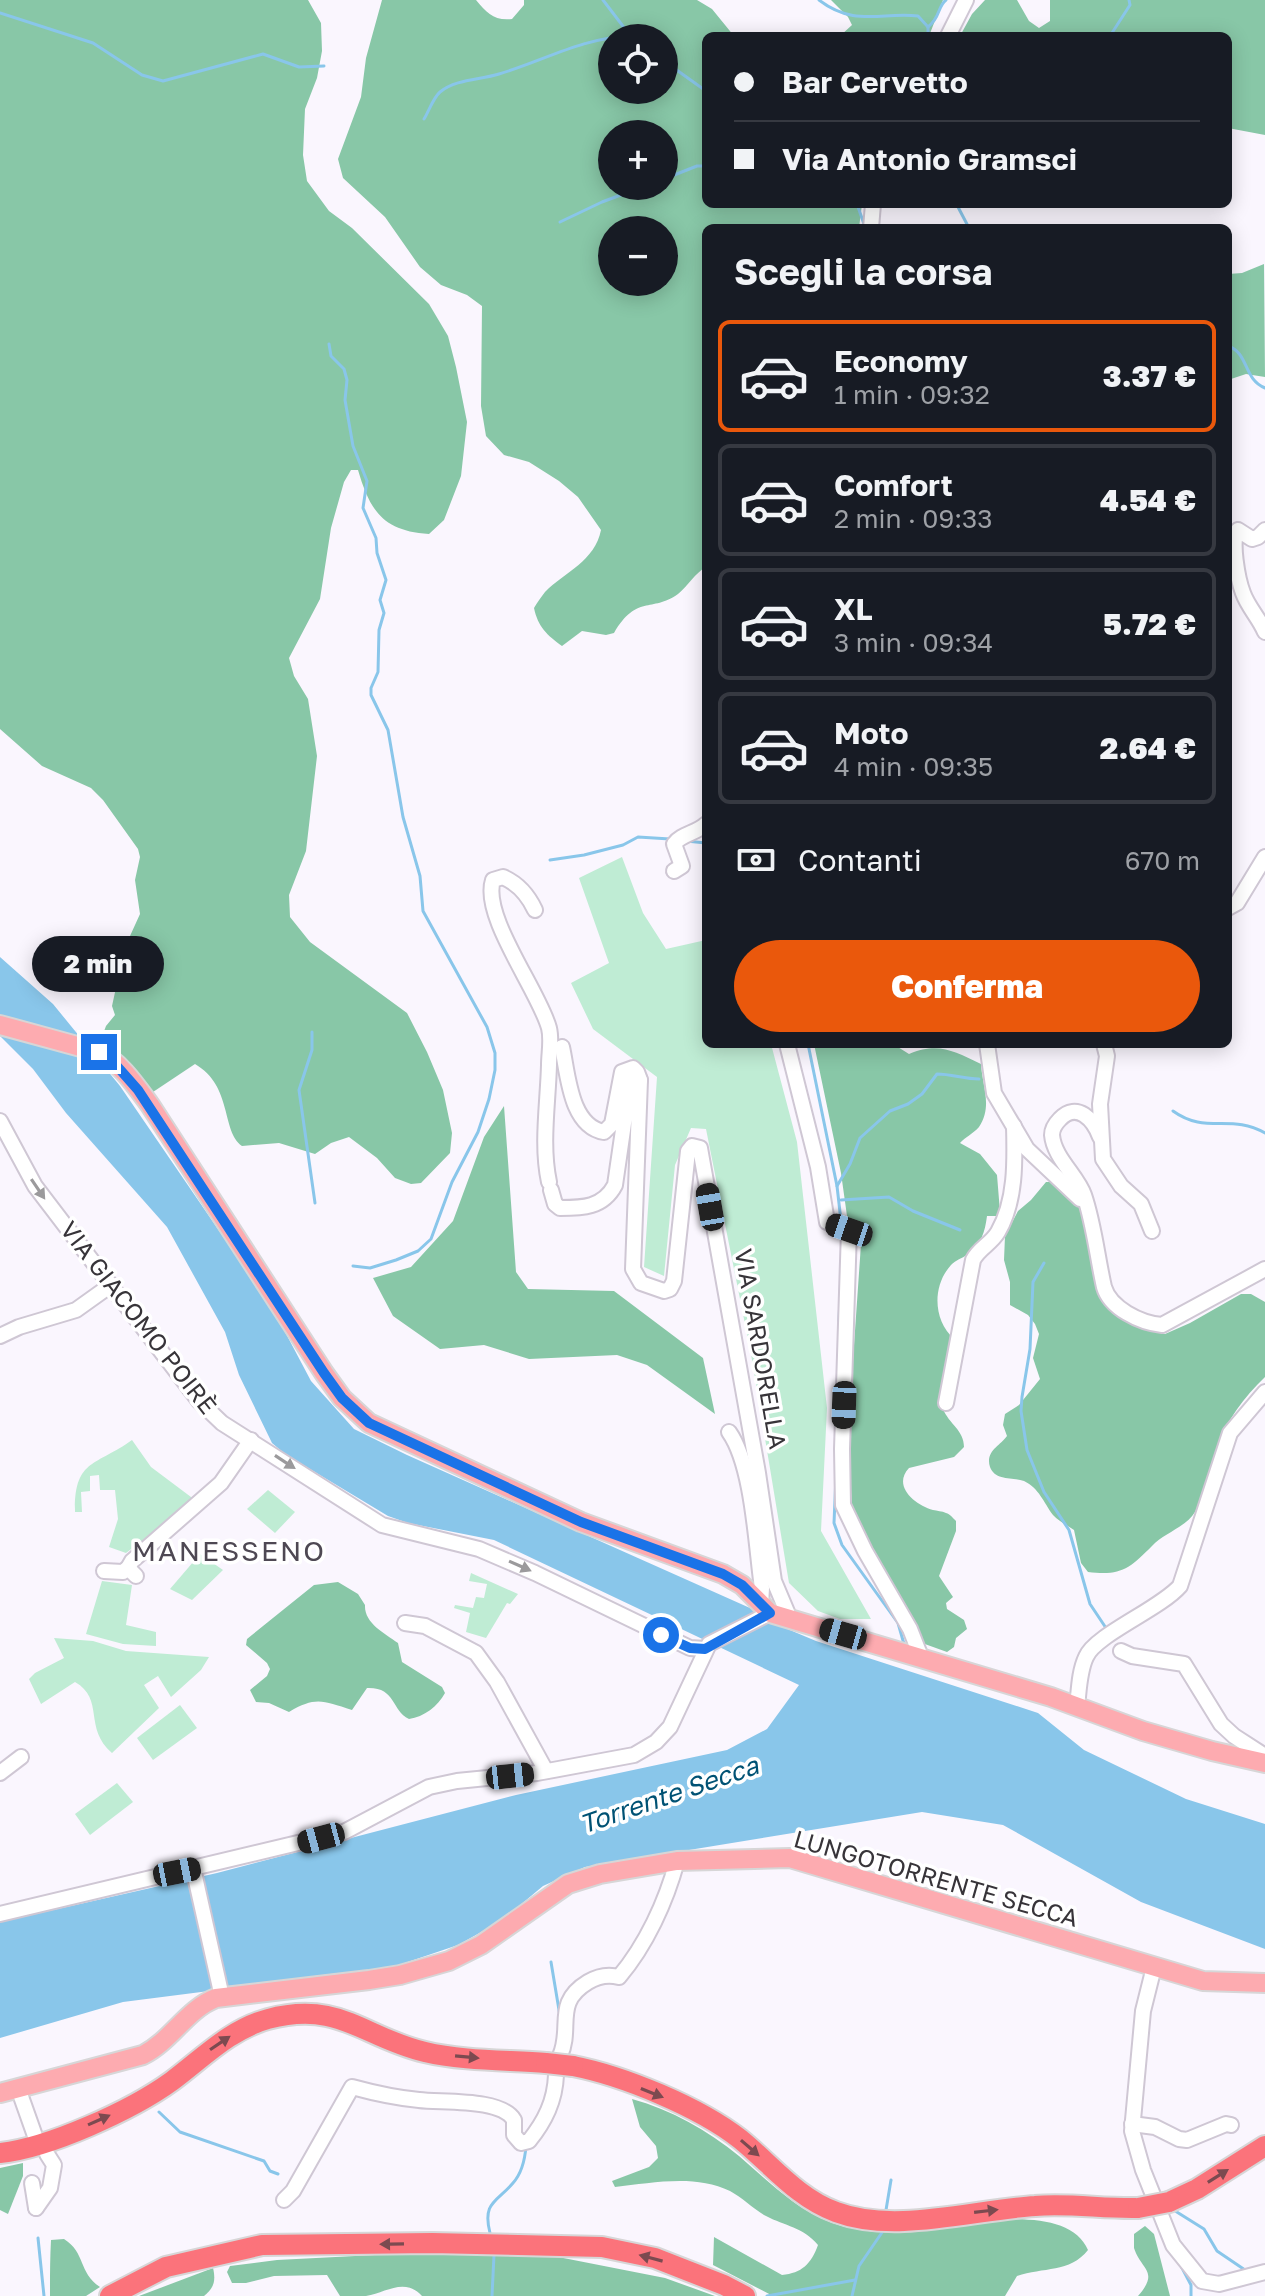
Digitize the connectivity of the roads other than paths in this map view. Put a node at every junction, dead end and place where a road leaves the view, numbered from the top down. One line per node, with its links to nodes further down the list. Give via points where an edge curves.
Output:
1 (966, 0): 2 (street)
2 (950, 32)
3 (1265, 530): 4 (street, via 1252,539 1238,530 1233,540 1242,592)
4 (1265, 632)
5 (702, 827): 7 (street, via 674,844 682,866)
6 (1265, 857): 8 (street)
7 (674, 871)
8 (1232, 906)
9 (535, 910): 15 (street, via 512,881 493,880 496,918 550,1030 547,1156 550,1186 560,1208 594,1206 612,1192 630,1082)
10 (0, 1025): 29 (main road, via 108,1056 138,1090 342,1398 369,1423 581,1522 723,1574 742,1585)
11 (562, 1047): 15 (street, via 572,1098 598,1131 612,1124 624,1070 635,1070)
12 (788, 1048): 34 (street, via 827,1222 849,1230 843,1505)
13 (988, 1048): 17 (street, via 994,1093)
14 (1105, 1048): 18 (street)
15 (640, 1080): 30 (street, VIA SARDORELLA, via 633,1269 641,1283 670,1289 688,1151 698,1146 774,1581)
16 (0, 1121): 22 (street, VIA GIACOMO POIRÈ, one-way to 22, via 35,1186)
17 (1014, 1126): 19 (street, via 1027,1149); 25 (street, via 1015,1168 1007,1206 997,1235 973,1260)
18 (1100, 1137): 19 (street, via 1091,1120 1075,1111 1060,1119 1052,1135); 20 (street, via 1103,1159 1141,1204)
19 (1089, 1212): 21 (street, via 1106,1294 1147,1323 1169,1322)
20 (1152, 1231)
21 (1265, 1269)
22 (111, 1285): 23 (street, via 76,1310); 27 (street, VIA GIACOMO POIRÈ, via 222,1423)
23 (0, 1336)
24 (1265, 1392): 35 (street, via 1230,1433 1180,1586 1089,1651)
25 (946, 1403)
26 (729, 1432): 29 (street, via 745,1469)
27 (251, 1440): 28 (street, via 221,1483 132,1572); 32 (street, VIA GIACOMO POIRÈ, one-way to 32, via 382,1525 479,1549 690,1648)
28 (104, 1571)
29 (765, 1611): 30 (main road); 32 (street)
30 (790, 1619): 34 (main road)
31 (405, 1623): 39 (street, via 425,1626 476,1653)
32 (707, 1646): 39 (street, via 674,1722 656,1742 634,1755)
33 (1121, 1651): 36 (street, via 1184,1664 1221,1724)
34 (921, 1657): 35 (main road)
35 (1077, 1707): 38 (main road, via 1143,1731)
36 (1265, 1756)
37 (21, 1757): 40 (street)
38 (1265, 1763)
39 (546, 1771): 43 (street, via 429,1787 344,1832)
40 (0, 1773)
41 (677, 1861): 44 (main road, LUNGOTORRENTE SECCA, via 790,1858); 46 (main road, LUNGOTORRENTE SECCA, via 568,1884 449,1961 369,1980); 47 (street, via 671,1885 635,1957 619,1977 609,1974 591,1980 570,1997)
42 (194, 1872): 46 (street)
43 (0, 1914)
44 (1154, 1967): 45 (main road, LUNGOTORRENTE SECCA, via 1203,1981); 49 (street, via 1143,2011)
45 (1265, 1983)
46 (221, 1992): 48 (main road, LUNGOTORRENTE SECCA, via 143,2055)
47 (559, 2065): 52 (highway, one-way to 52, bridge, via 619,2080 714,2121 805,2196 847,2216 900,2220 1049,2205 1138,2208 1197,2189); 53 (highway, one-way to 47, via 36,2147 139,2102 230,2036 281,2017 342,2018 428,2053); 56 (street, via 549,2111 529,2141 521,2143 507,2112 458,2100 422,2101 352,2087)
48 (9, 2091): 51 (street, LUNGOTORRENTE SECCA)
49 (1132, 2124): 50 (street, via 1155,2127 1183,2140); 57 (street, via 1143,2170 1173,2245 1198,2278 1219,2284)
50 (1231, 2125)
51 (35, 2136)
52 (1265, 2146)
53 (0, 2153)
54 (54, 2158): 55 (street, via 50,2188 36,2208)
55 (32, 2183)
56 (284, 2200)
57 (1265, 2272)
58 (110, 2296): 59 (highway, one-way to 58, via 655,2258 602,2247 432,2243 262,2245 166,2267)
59 (745, 2296)

